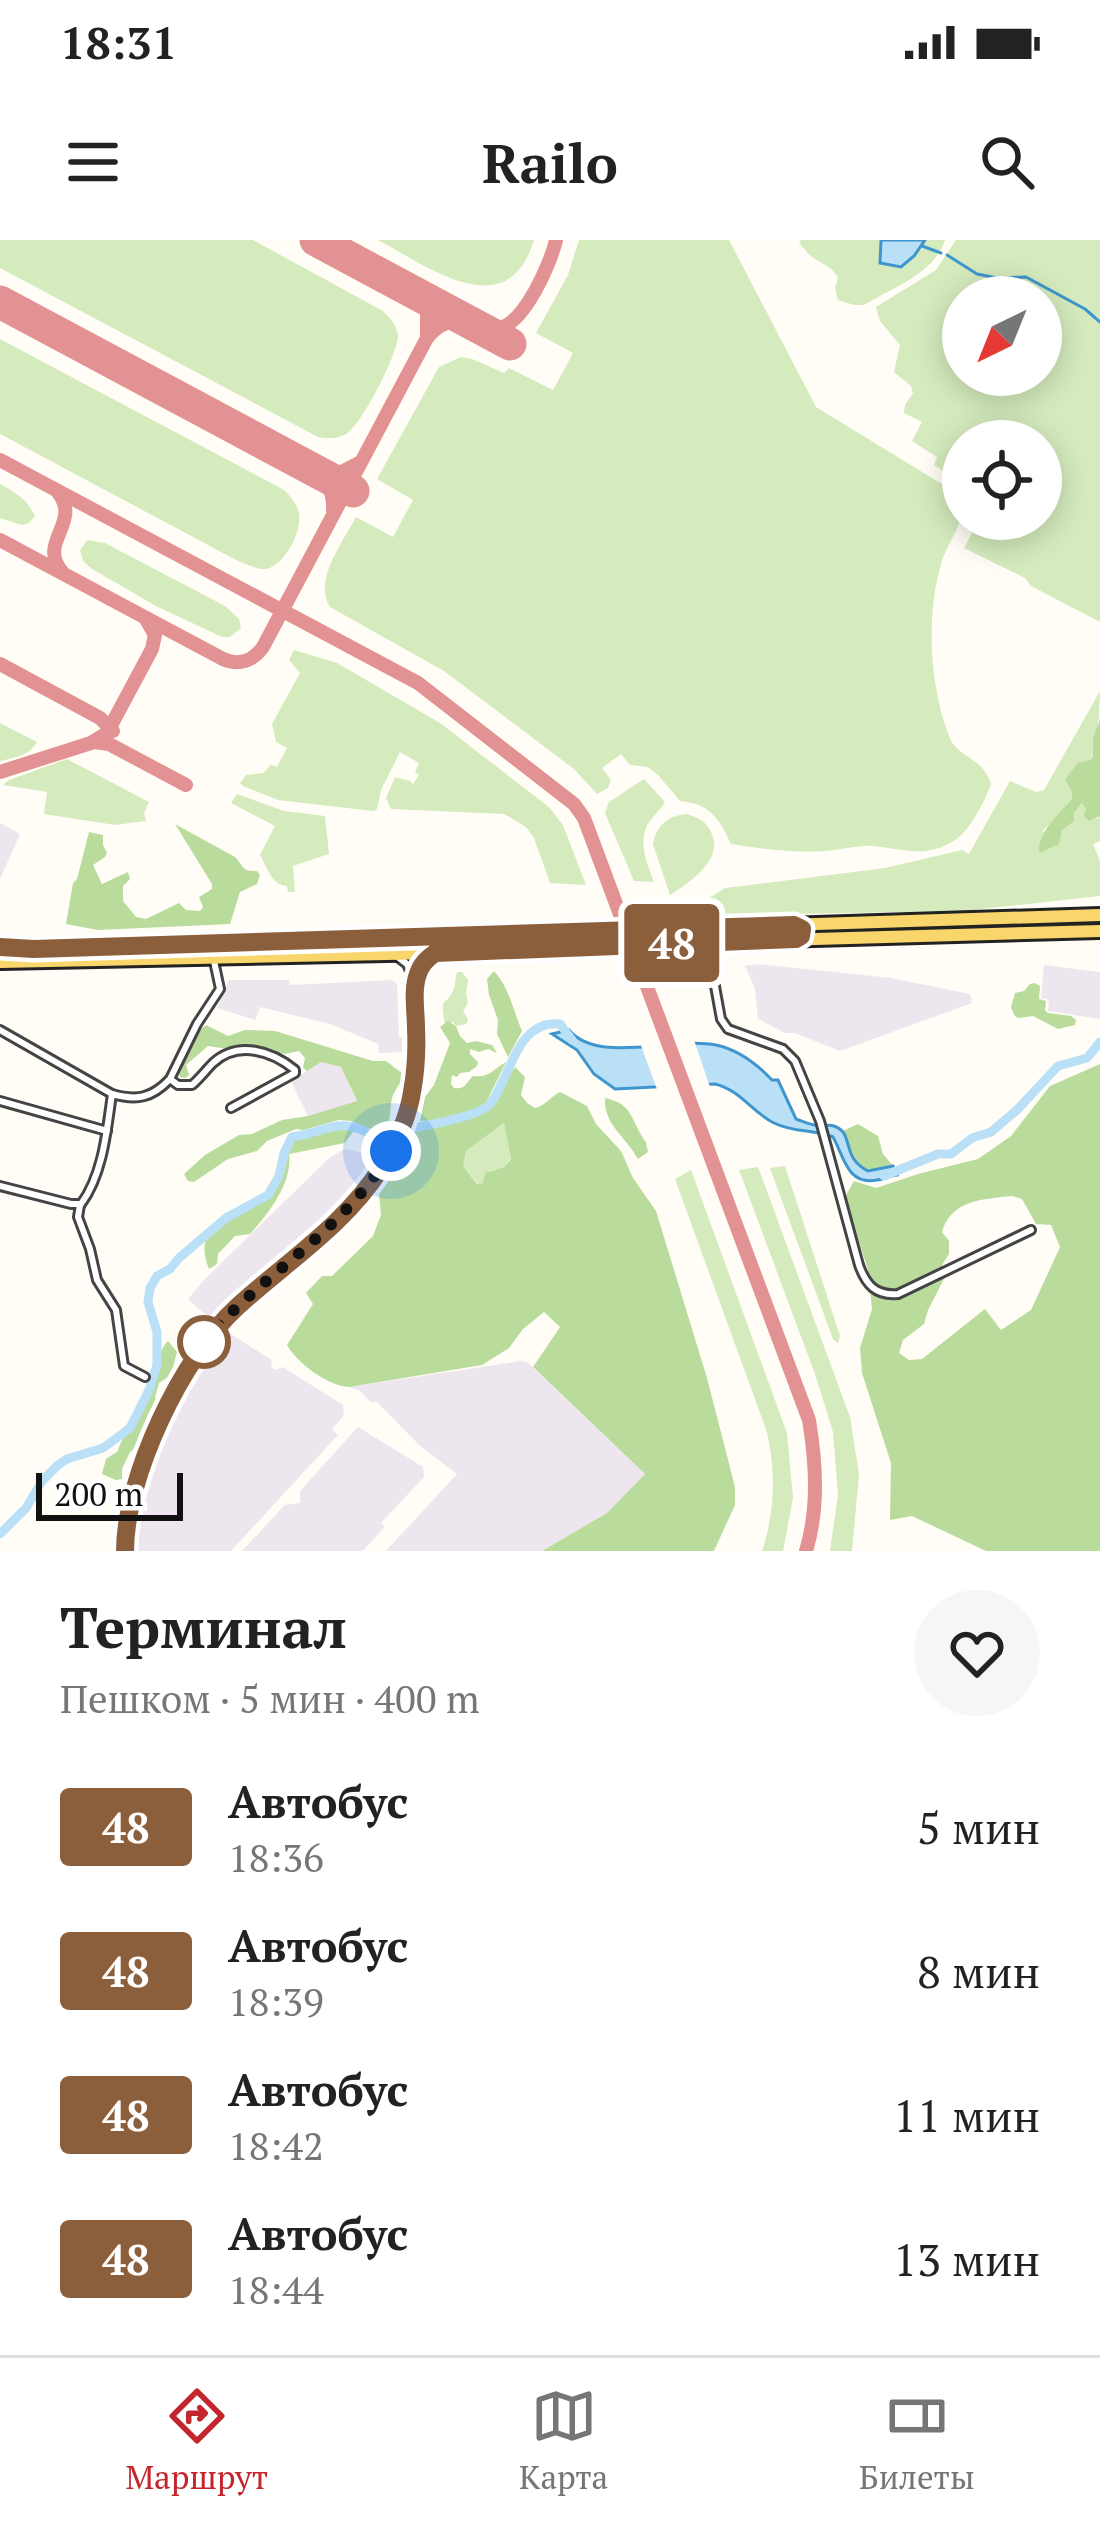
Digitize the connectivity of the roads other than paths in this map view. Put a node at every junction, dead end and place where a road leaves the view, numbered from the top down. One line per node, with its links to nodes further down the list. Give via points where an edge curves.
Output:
1 (1100, 915): 3 (main road)
2 (1100, 931): 3 (main road)
3 (795, 932): 4 (main road); 8 (main road)
4 (707, 942): 6 (main road); 20 (street, via 728,1029 795,1061 868,1284 898,1294)
5 (0, 947): 8 (main road)
6 (435, 953): 7 (main road); 11 (street)
7 (389, 954): 9 (main road); 11 (street, via 407,964)
8 (34, 955): 9 (main road); 10 (main road)
9 (214, 958): 13 (street, via 220,988)
10 (3, 964)
11 (416, 984): 22 (street, via 415,1070 396,1141 347,1210 197,1350 139,1471)
12 (0, 1030): 14 (street)
13 (170, 1079): 14 (street, via 141,1097); 16 (street, via 192,1085 216,1060 244,1048 296,1070)
14 (112, 1094): 17 (street)
15 (0, 1101): 17 (street)
16 (231, 1108)
17 (107, 1131): 19 (street)
18 (0, 1186): 19 (street)
19 (81, 1204): 21 (street, via 97,1280 116,1310 124,1366)
20 (1030, 1230)
21 (145, 1376)
22 (125, 1551)

